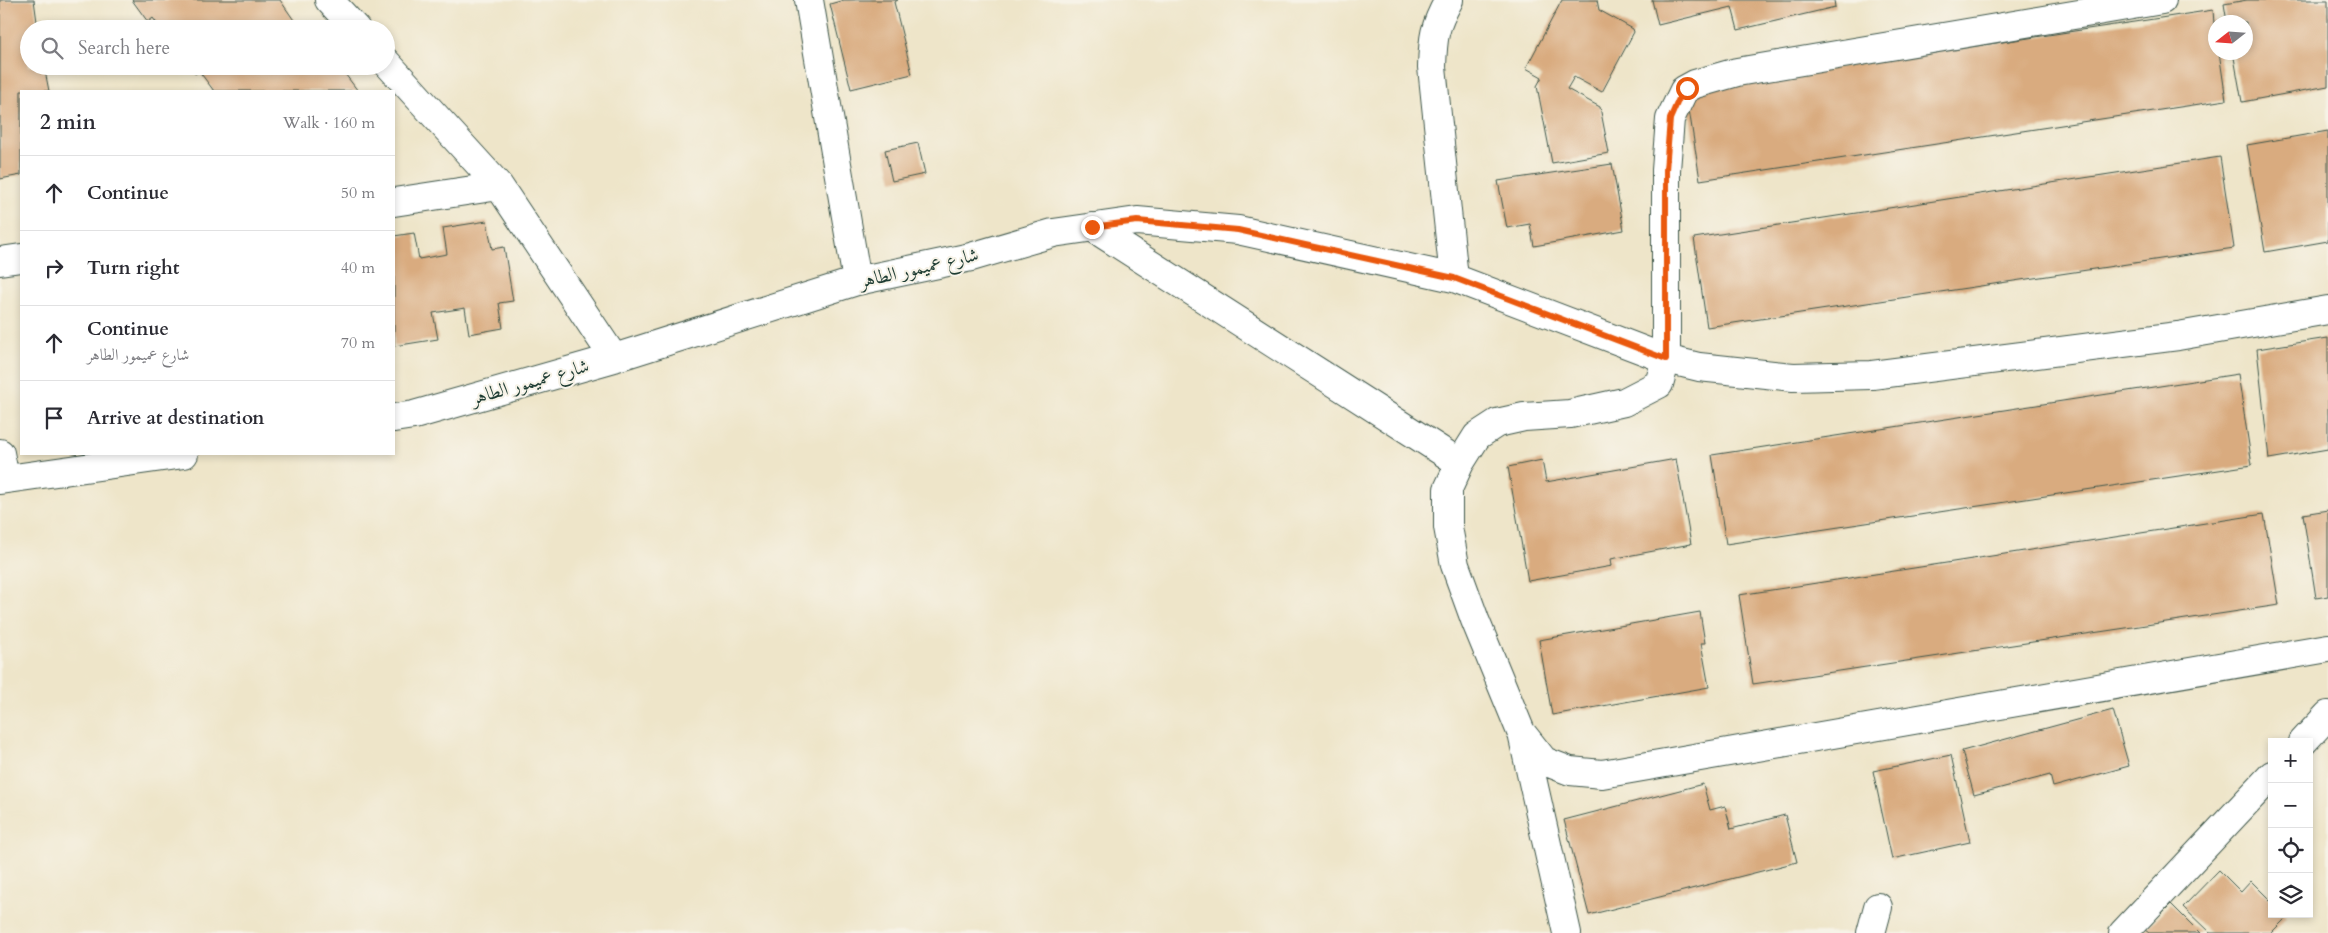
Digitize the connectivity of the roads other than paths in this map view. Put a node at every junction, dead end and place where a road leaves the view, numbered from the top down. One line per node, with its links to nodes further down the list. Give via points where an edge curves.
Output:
1 (329, 0): 6 (street)
2 (809, 0): 14 (street)
3 (1449, 0): 13 (street, via 1433,35 1432,67)
4 (2162, 0): 5 (street)
5 (2036, 9): 17 (street, via 1737,72 1684,90 1670,119 1666,170)
6 (348, 20)
7 (395, 72): 8 (street)
8 (499, 186): 9 (street); 16 (street)
9 (395, 202)
10 (1092, 227): 13 (street, شارع عميمور الطاهر, via 1137,221 1238,230); 14 (street, شارع عميمور الطاهر, via 1053,233 972,257); 21 (street)
11 (20, 258): 12 (street)
12 (0, 261)
13 (1454, 278): 17 (street, شارع عميمور الطاهر)
14 (857, 281): 16 (street, شارع عميمور الطاهر)
15 (2328, 310): 17 (street, شارع عميمور الطاهر, via 2178,336 1872,375 1783,376 1699,367)
16 (614, 358): 18 (street, شارع عميمور الطاهر)
17 (1666, 359): 21 (street, via 1659,384 1624,402 1570,414 1524,417 1497,423 1477,436)
18 (395, 418)
19 (0, 453): 22 (street)
20 (177, 455): 22 (street)
21 (1460, 463): 25 (street, via 1448,489 1448,527 1455,565)
22 (3, 479)
23 (2328, 648): 25 (street, via 1602,774 1570,771 1544,761)
24 (2328, 715): 26 (street)
25 (1522, 732): 29 (street)
26 (2307, 738)
27 (2268, 779): 31 (street)
28 (1878, 907): 30 (street)
29 (1567, 933)
30 (1871, 933)
31 (2124, 933)

